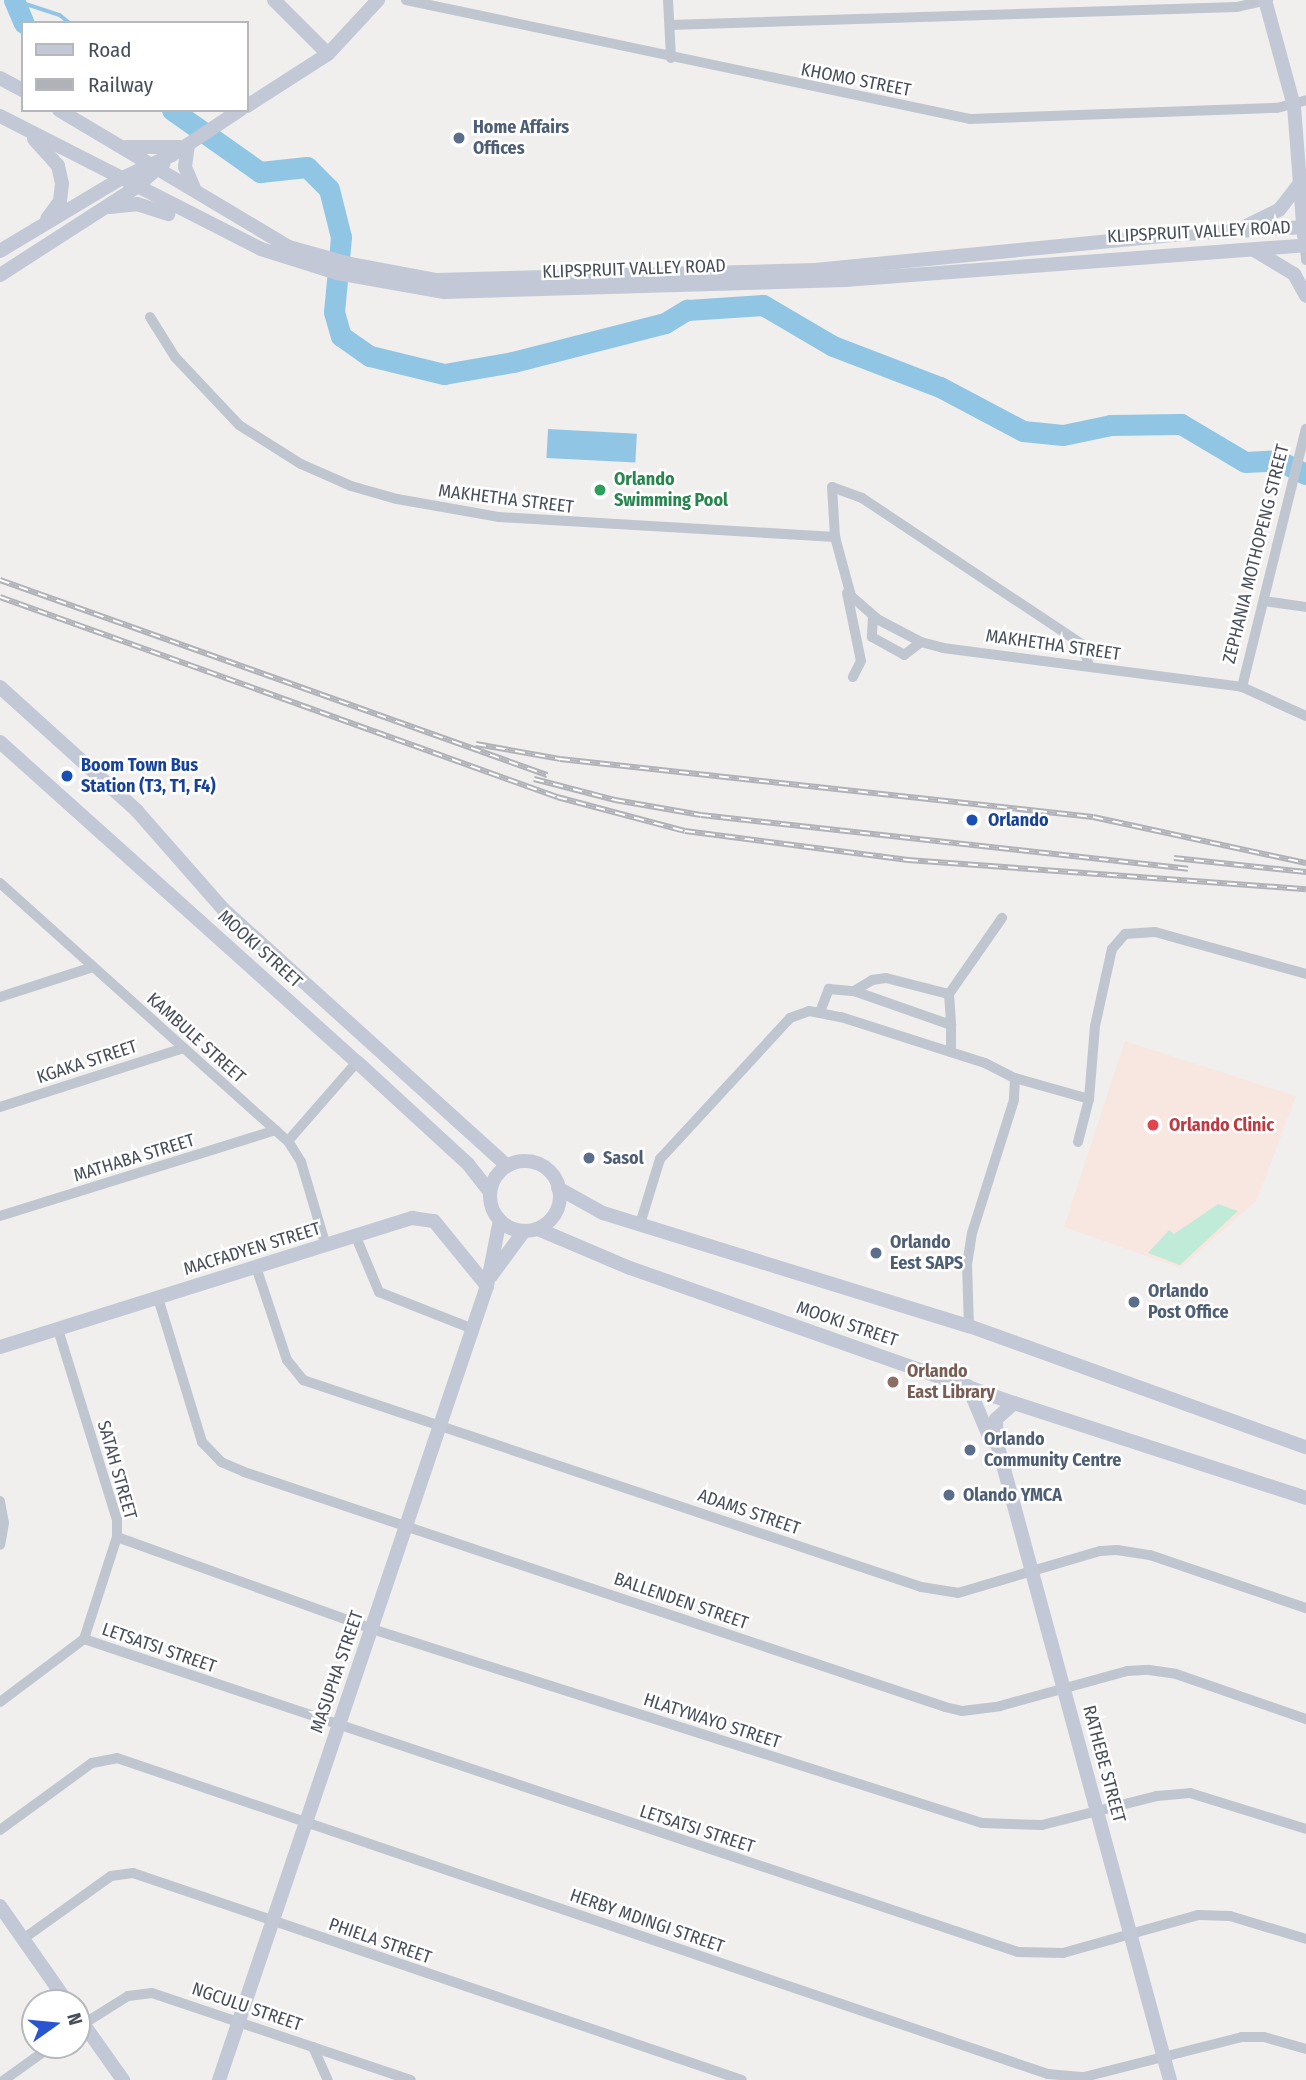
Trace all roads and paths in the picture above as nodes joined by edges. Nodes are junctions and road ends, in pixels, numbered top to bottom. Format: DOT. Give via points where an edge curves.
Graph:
graph roads {
  1 [pos="274,0"];
  2 [pos="378,0"];
  3 [pos="406,0"];
  4 [pos="668,0"];
  5 [pos="1266,0"];
  6 [pos="670,25"];
  7 [pos="328,54"];
  8 [pos="671,58"];
  9 [pos="0,78"];
  10 [pos="21,89"];
  11 [pos="1300,103"];
  12 [pos="248,105"];
  13 [pos="62,112"];
  14 [pos="237,112"];
  15 [pos="1,116"];
  16 [pos="188,145"];
  17 [pos="123,147"];
  18 [pos="153,167"];
  19 [pos="120,179"];
  20 [pos="1303,186"];
  21 [pos="135,188"];
  22 [pos="195,191"];
  23 [pos="104,208"];
  24 [pos="1305,227"];
  25 [pos="1235,230"];
  26 [pos="33,232"];
  27 [pos="261,249"];
  28 [pos="1253,249"];
  29 [pos="1306,250"];
  30 [pos="0,251"];
  31 [pos="312,260"];
  32 [pos="0,275"];
  33 [pos="389,279"];
  34 [pos="1306,296"];
  35 [pos="150,317"];
  36 [pos="1306,429"];
  37 [pos="835,537"];
  38 [pos="844,578"];
  39 [pos="1264,601"];
  40 [pos="1306,607"];
  41 [pos="873,616"];
  42 [pos="921,642"];
  43 [pos="1089,666"];
  44 [pos="853,677"];
  45 [pos="0,687"];
  46 [pos="1242,687"];
  47 [pos="1306,716"];
  48 [pos="0,742"];
  49 [pos="0,884"];
  50 [pos="1002,918"];
  51 [pos="93,967"];
  52 [pos="1306,974"];
  53 [pos="854,992"];
  54 [pos="949,994"];
  55 [pos="0,997"];
  56 [pos="820,1012"];
  57 [pos="951,1025"];
  58 [pos="184,1048"];
  59 [pos="951,1052"];
  60 [pos="357,1062"];
  61 [pos="1016,1078"];
  62 [pos="1090,1099"];
  63 [pos="0,1107"];
  64 [pos="276,1130"];
  65 [pos="288,1141"];
  66 [pos="1078,1142"];
  67 [pos="513,1164"];
  68 [pos="479,1177"];
  69 [pos="558,1188"];
  70 [pos="489,1191"];
  71 [pos="0,1216"];
  72 [pos="500,1220"];
  73 [pos="640,1224"];
  74 [pos="531,1230"];
  75 [pos="356,1237"];
  76 [pos="326,1246"];
  77 [pos="256,1267"];
  78 [pos="489,1275"];
  79 [pos="158,1298"];
  80 [pos="966,1304"];
  81 [pos="950,1320"];
  82 [pos="970,1326"];
  83 [pos="58,1329"];
  84 [pos="473,1329"];
  85 [pos="0,1347"];
  86 [pos="968,1386"];
  87 [pos="1014,1403"];
  88 [pos="440,1425"];
  89 [pos="1306,1447"];
  90 [pos="1001,1457"];
  91 [pos="1306,1498"];
  92 [pos="0,1501"];
  93 [pos="407,1525"];
  94 [pos="117,1537"];
  95 [pos="0,1545"];
  96 [pos="1032,1572"];
  97 [pos="1306,1608"];
  98 [pos="372,1629"];
  99 [pos="84,1639"];
  100 [pos="1064,1691"];
  101 [pos="0,1702"];
  102 [pos="1306,1720"];
  103 [pos="339,1727"];
  104 [pos="1097,1811"];
  105 [pos="307,1821"];
  106 [pos="1306,1829"];
  107 [pos="0,1830"];
  108 [pos="0,1906"];
  109 [pos="273,1922"];
  110 [pos="1130,1934"];
  111 [pos="23,1939"];
  112 [pos="1306,1940"];
  113 [pos="58,1989"];
  114 [pos="91,2016"];
  115 [pos="239,2021"];
  116 [pos="91,2038"];
  117 [pos="313,2047"];
  118 [pos="1306,2049"];
  119 [pos="1163,2056"];
  120 [pos="33,2059"];
  121 [pos="4,2080"];
  122 [pos="123,2080"];
  123 [pos="219,2080"];
  124 [pos="328,2080"];
  125 [pos="411,2080"];
  126 [pos="742,2080"];
  127 [pos="1170,2080"];
  1 -- 7 [label="main road"];
  2 -- 7 [label="main road"];
  3 -- 8 [label="street, KHOMO STREET"];
  4 -- 6 [label="street"];
  5 -- 6 [label="street" via="1237,7"];
  5 -- 11 [label="main road"];
  6 -- 8 [label="street"];
  7 -- 12 [label="main road"];
  8 -- 11 [label="street, KHOMO STREET" via="970,118"];
  9 -- 10 [label="main road"];
  11 -- 20 [label="main road"];
  13 -- 17 [label="main road, KLIPSPRUIT VALLEY ROAD"];
  14 -- 16 [label="main road"];
  15 -- 19 [label="main road, KLIPSPRUIT VALLEY ROAD"];
  15 -- 26 [label="main road" via="37,142 58,166 60,201"];
  16 -- 17 [label="main road"];
  16 -- 18 [label="main road"];
  16 -- 22 [label="main road" via="184,167"];
  17 -- 18 [label="main road, KLIPSPRUIT VALLEY ROAD"];
  18 -- 19 [label="main road"];
  18 -- 21 [label="main road"];
  18 -- 22 [label="main road, KLIPSPRUIT VALLEY ROAD"];
  19 -- 21 [label="main road, KLIPSPRUIT VALLEY ROAD"];
  19 -- 26 [label="main road"];
  20 -- 24 [label="main road"];
  20 -- 25 [label="main road" via="1279,210"];
  21 -- 23 [label="main road"];
  21 -- 27 [label="main road, KLIPSPRUIT VALLEY ROAD"];
  22 -- 31 [label="main road, KLIPSPRUIT VALLEY ROAD"];
  23 -- 27 [label="main road" via="150,207 232,242"];
  23 -- 32 [label="main road"];
  24 -- 25 [label="main road, KLIPSPRUIT VALLEY ROAD"];
  24 -- 29 [label="main road"];
  25 -- 33 [label="main road, KLIPSPRUIT VALLEY ROAD" via="815,270 522,281"];
  26 -- 30 [label="main road"];
  27 -- 31 [label="main road, KLIPSPRUIT VALLEY ROAD"];
  28 -- 29 [label="main road, KLIPSPRUIT VALLEY ROAD"];
  28 -- 33 [label="main road, KLIPSPRUIT VALLEY ROAD" via="730,285 470,293"];
  28 -- 34 [label="main road" via="1294,274"];
  31 -- 33 [label="main road, KLIPSPRUIT VALLEY ROAD"];
  35 -- 37 [label="street, MAKHETHA STREET" via="182,366 239,425 300,464 351,486 499,517"];
  36 -- 39 [label="street, ZEPHANIA MOTHOPENG STREET"];
  37 -- 38 [label="street, MAKHETHA STREET"];
  37 -- 43 [label="street" via="832,487 862,498 1082,644"];
  38 -- 41 [label="street, MAKHETHA STREET" via="852,596"];
  38 -- 44 [label="street" via="861,661"];
  39 -- 40 [label="street"];
  39 -- 46 [label="street, ZEPHANIA MOTHOPENG STREET"];
  41 -- 42 [label="street, MAKHETHA STREET"];
  41 -- 42 [label="street" via="872,637 904,655"];
  42 -- 43 [label="street, MAKHETHA STREET"];
  43 -- 46 [label="street, MAKHETHA STREET"];
  45 -- 67 [label="main road, MOOKI STREET" via="137,811 223,909"];
  46 -- 47 [label="street, MAKHETHA STREET"];
  48 -- 60 [label="main road, MOOKI STREET"];
  49 -- 51 [label="street, KAMBULE STREET"];
  50 -- 54 [label="street"];
  51 -- 55 [label="street"];
  51 -- 58 [label="street, KAMBULE STREET"];
  52 -- 62 [label="street" via="1155,932 1125,934 1112,949 1095,1026"];
  53 -- 54 [label="street" via="872,979 886,978"];
  53 -- 56 [label="street" via="829,989"];
  53 -- 57 [label="street"];
  54 -- 57 [label="street"];
  56 -- 59 [label="street"];
  56 -- 73 [label="street" via="801,1012 790,1018 671,1144 652,1174"];
  57 -- 59 [label="street"];
  58 -- 63 [label="street, KGAKA STREET"];
  58 -- 64 [label="street, KAMBULE STREET"];
  59 -- 61 [label="street"];
  60 -- 65 [label="street"];
  60 -- 68 [label="main road, MOOKI STREET"];
  61 -- 62 [label="street"];
  61 -- 80 [label="street" via="1014,1100 972,1233"];
  62 -- 66 [label="street"];
  64 -- 65 [label="street, KAMBULE STREET"];
  64 -- 71 [label="street, MATHABA STREET"];
  65 -- 76 [label="street, KAMBULE STREET" via="301,1162"];
  67 -- 69 [label="main road" via="540,1164"];
  67 -- 70 [label="main road"];
  68 -- 70 [label="main road, MOOKI STREET"];
  68 -- 78 [label="main road" via="491,1222"];
  69 -- 73 [label="main road, MOOKI STREET" via="603,1213"];
  69 -- 74 [label="main road" via="557,1209"];
  70 -- 72 [label="main road"];
  72 -- 74 [label="main road"];
  72 -- 78 [label="main road, MASUPHA STREET"];
  73 -- 81 [label="main road, MOOKI STREET"];
  74 -- 78 [label="main road, MASUPHA STREET"];
  74 -- 86 [label="main road, MOOKI STREET"];
  75 -- 76 [label="main road, MACFADYEN STREET"];
  75 -- 78 [label="main road, MACFADYEN STREET" via="412,1218 434,1221"];
  75 -- 84 [label="street" via="379,1292"];
  76 -- 77 [label="main road, MACFADYEN STREET"];
  77 -- 79 [label="main road, MACFADYEN STREET"];
  77 -- 88 [label="street, ADAMS STREET" via="293,1371 316,1385"];
  78 -- 84 [label="main road, MASUPHA STREET"];
  79 -- 83 [label="main road, MACFADYEN STREET"];
  79 -- 93 [label="street, BALLENDEN STREET" via="206,1450 244,1472"];
  80 -- 81 [label="street"];
  80 -- 82 [label="street"];
  81 -- 82 [label="main road, MOOKI STREET"];
  82 -- 89 [label="main road, MOOKI STREET"];
  83 -- 85 [label="main road, MACFADYEN STREET"];
  83 -- 94 [label="street, SATAH STREET" via="117,1520"];
  84 -- 88 [label="main road, MASUPHA STREET"];
  86 -- 87 [label="main road, MOOKI STREET"];
  86 -- 90 [label="main road, RATHEBE STREET"];
  87 -- 90 [label="main road, RATHEBE STREET" via="996,1419"];
  87 -- 91 [label="main road, MOOKI STREET"];
  88 -- 93 [label="main road, MASUPHA STREET"];
  88 -- 96 [label="street, ADAMS STREET" via="941,1592 976,1590"];
  90 -- 96 [label="main road, RATHEBE STREET"];
  92 -- 95 [label="street" via="4,1523"];
  93 -- 98 [label="main road, MASUPHA STREET"];
  93 -- 100 [label="street, BALLENDEN STREET" via="945,1707 978,1710"];
  94 -- 98 [label="street, HLATYWAYO STREET"];
  94 -- 99 [label="street, SATAH STREET"];
  96 -- 97 [label="street, ADAMS STREET" via="1100,1551 1134,1552"];
  96 -- 100 [label="main road, RATHEBE STREET"];
  98 -- 103 [label="main road, MASUPHA STREET"];
  98 -- 104 [label="street, HLATYWAYO STREET" via="982,1824 1020,1828"];
  99 -- 101 [label="street"];
  99 -- 103 [label="street, LETSATSI STREET"];
  100 -- 102 [label="street, BALLENDEN STREET" via="1127,1671 1161,1671"];
  100 -- 104 [label="main road, RATHEBE STREET"];
  103 -- 105 [label="main road, MASUPHA STREET"];
  103 -- 110 [label="street, LETSATSI STREET" via="1018,1952 1063,1953"];
  104 -- 106 [label="street, HLATYWAYO STREET" via="1190,1793"];
  104 -- 110 [label="main road, RATHEBE STREET"];
  105 -- 107 [label="street, HERBY MDINGI STREET" via="111,1758 92,1763"];
  105 -- 109 [label="main road, MASUPHA STREET"];
  105 -- 119 [label="street, HERBY MDINGI STREET" via="1048,2074 1084,2077"];
  108 -- 111 [label="main road"];
  109 -- 111 [label="street, PHIELA STREET" via="125,1872 111,1876"];
  109 -- 115 [label="main road, MASUPHA STREET"];
  109 -- 126 [label="street, PHIELA STREET"];
  110 -- 112 [label="street, LETSATSI STREET" via="1212,1914 1249,1920"];
  110 -- 119 [label="main road, RATHEBE STREET"];
  111 -- 113 [label="main road"];
  114 -- 115 [label="street, NGCULU STREET" via="142,1992"];
  115 -- 117 [label="street, NGCULU STREET"];
  115 -- 123 [label="main road, MASUPHA STREET"];
  116 -- 122 [label="main road"];
  117 -- 124 [label="street"];
  117 -- 125 [label="street, NGCULU STREET"];
  118 -- 119 [label="street, HERBY MDINGI STREET" via="1269,2038 1242,2037"];
  119 -- 127 [label="main road, RATHEBE STREET"];
  120 -- 121 [label="street"];
}
